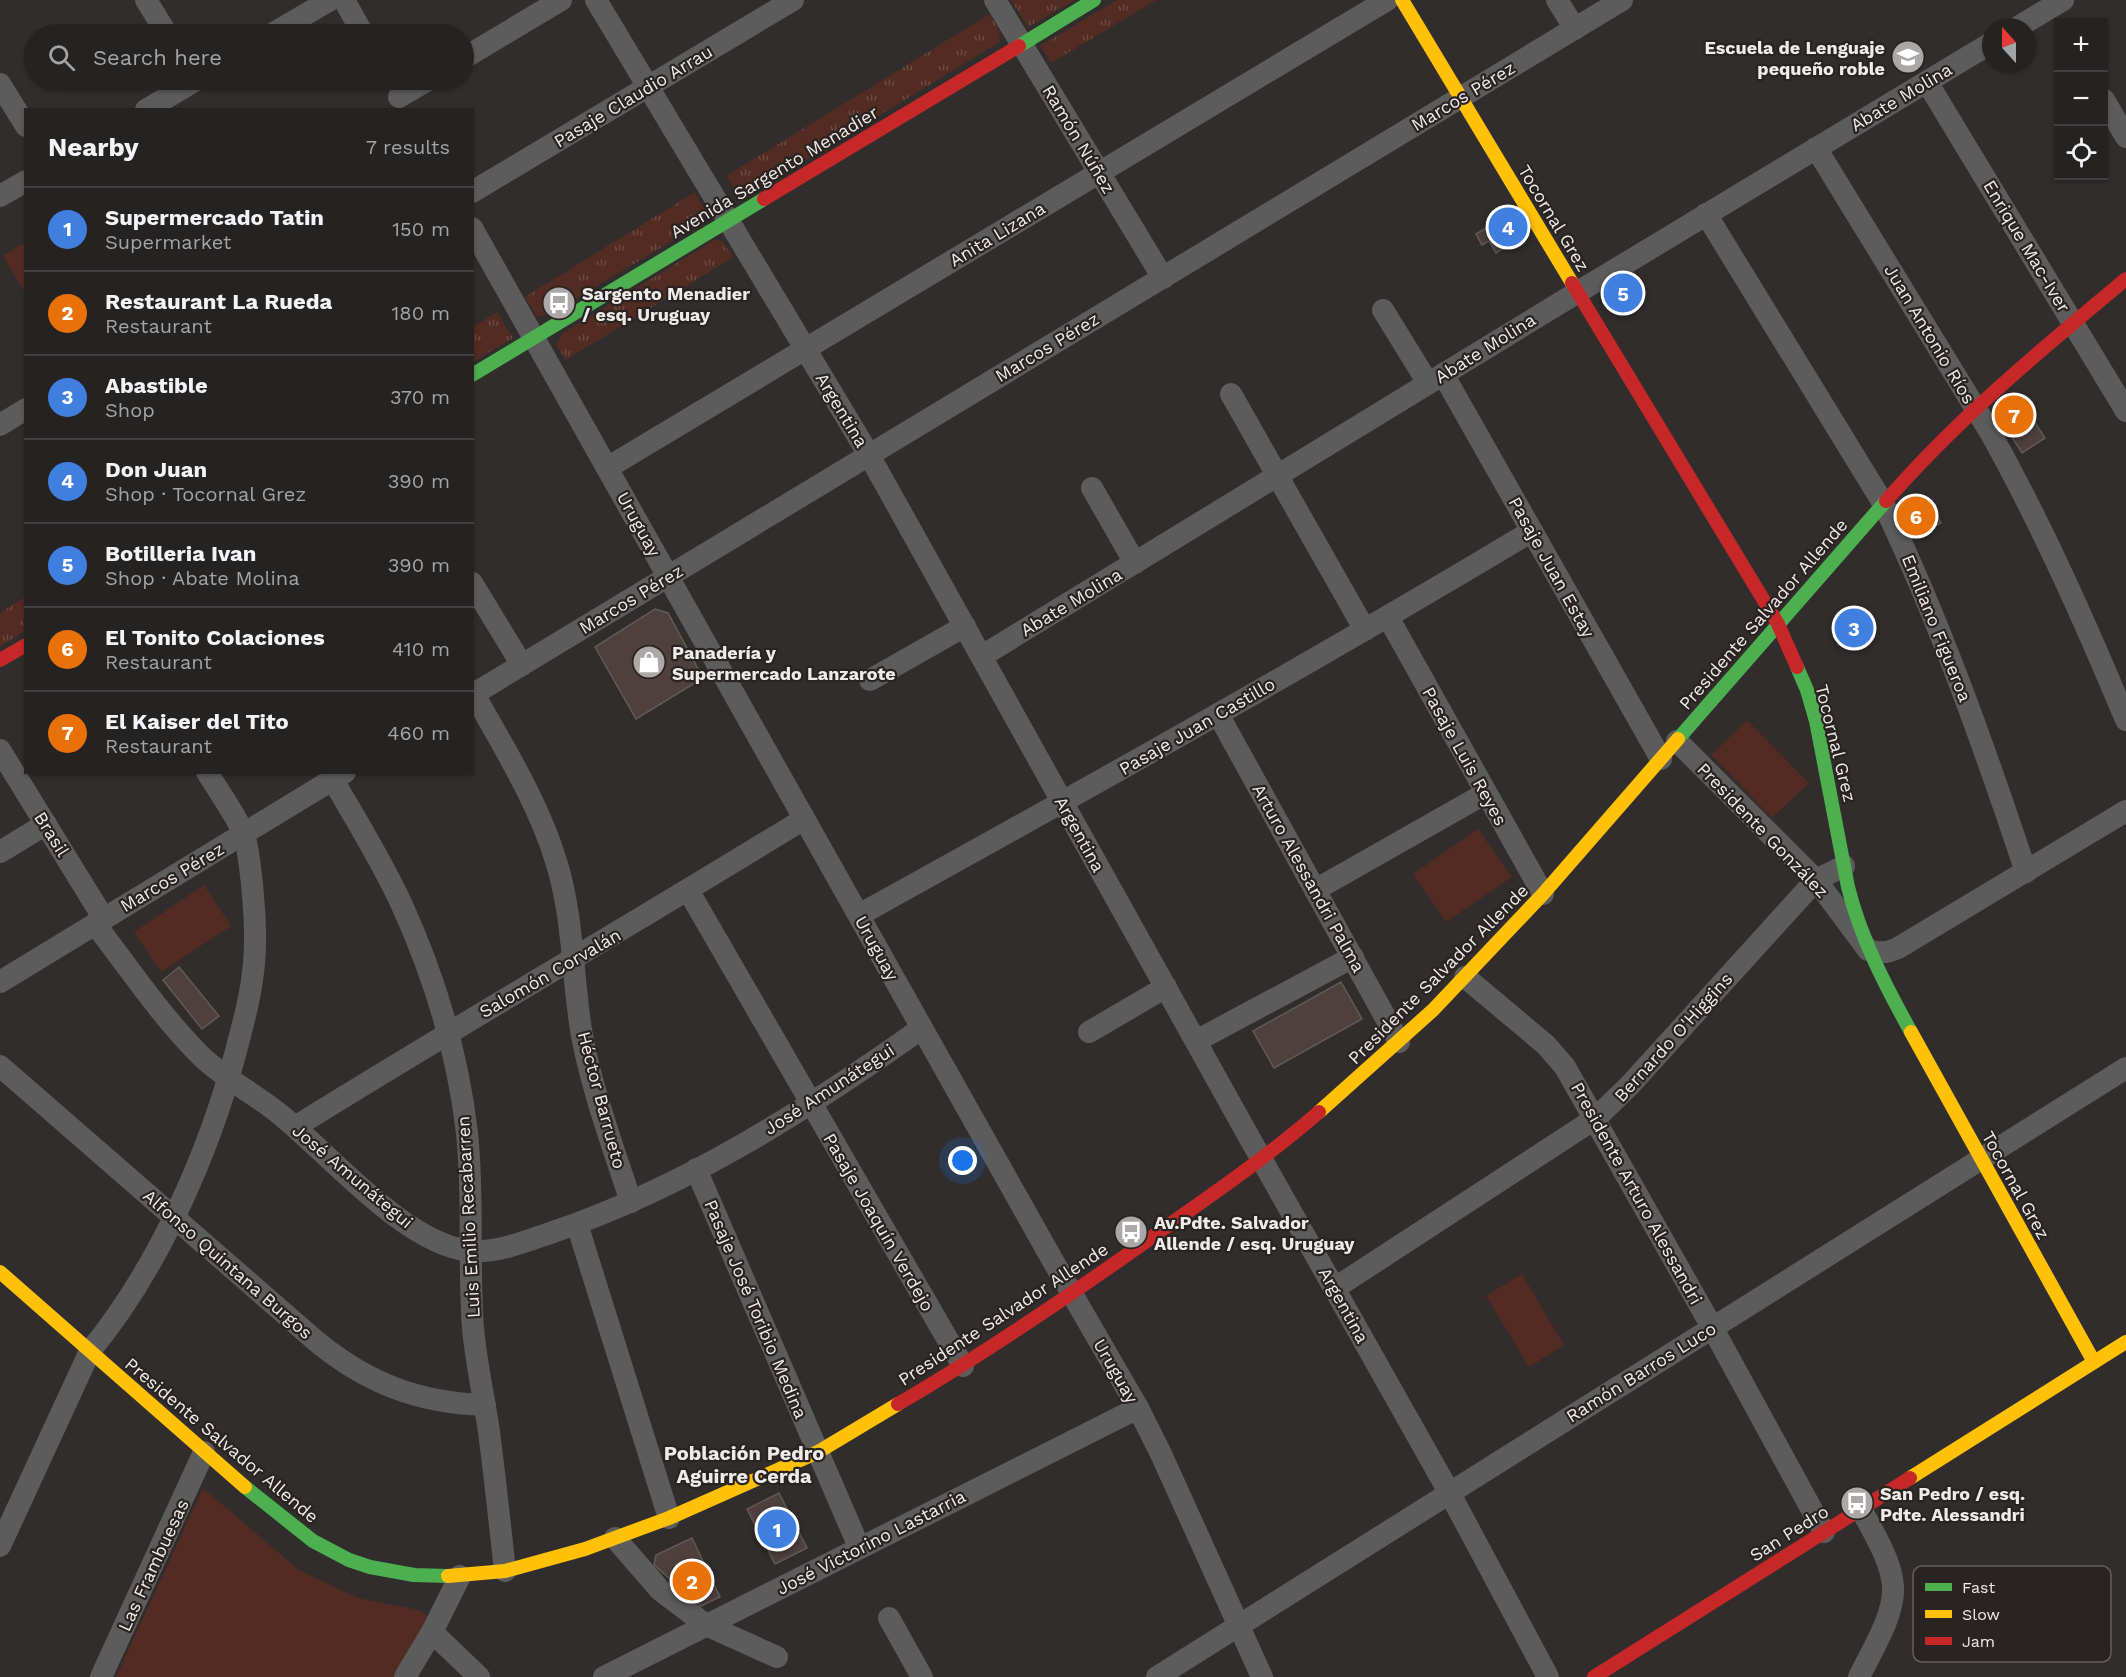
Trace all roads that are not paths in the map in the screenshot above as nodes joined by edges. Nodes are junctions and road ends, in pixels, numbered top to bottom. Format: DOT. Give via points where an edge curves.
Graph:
graph roads {
  1 [pos="146,0"];
  2 [pos="330,0"];
  3 [pos="344,0"];
  4 [pos="561,0"];
  5 [pos="596,0"];
  6 [pos="793,0"];
  7 [pos="995,0"];
  8 [pos="1094,0"];
  9 [pos="1387,0"];
  10 [pos="1402,0"];
  11 [pos="1557,0"];
  12 [pos="1622,0"];
  13 [pos="2057,11"];
  14 [pos="2036,20"];
  15 [pos="161,24"];
  16 [pos="289,24"];
  17 [pos="357,24"];
  18 [pos="1575,29"];
  19 [pos="1022,44"];
  20 [pos="1982,48"];
  21 [pos="474,52"];
  22 [pos="1927,82"];
  23 [pos="0,84"];
  24 [pos="648,87"];
  25 [pos="179,90"];
  26 [pos="1461,98"];
  27 [pos="149,108"];
  28 [pos="2108,108"];
  29 [pos="24,123"];
  30 [pos="2126,137"];
  31 [pos="1816,148"];
  32 [pos="1099,172"];
  33 [pos="24,182"];
  34 [pos="474,191"];
  35 [pos="0,196"];
  36 [pos="1706,214"];
  37 [pos="728,220"];
  38 [pos="474,232"];
  39 [pos="1163,278"];
  40 [pos="2126,279"];
  41 [pos="1578,292"];
  42 [pos="1383,310"];
  43 [pos="2072,321"];
  44 [pos="534,338"];
  45 [pos="806,349"];
  46 [pos="474,374"];
  47 [pos="1436,379"];
  48 [pos="1231,394"];
  49 [pos="1975,407"];
  50 [pos="24,410"];
  51 [pos="2126,411"];
  52 [pos="0,425"];
  53 [pos="869,455"];
  54 [pos="607,468"];
  55 [pos="1278,475"];
  56 [pos="1092,488"];
  57 [pos="1883,503"];
  58 [pos="1532,531"];
  59 [pos="1135,562"];
  60 [pos="668,577"];
  61 [pos="474,586"];
  62 [pos="1388,617"];
  63 [pos="1778,624"];
  64 [pos="965,626"];
  65 [pos="1365,630"];
  66 [pos="24,646"];
  67 [pos="982,656"];
  68 [pos="0,660"];
  69 [pos="522,665"];
  70 [pos="870,680"];
  71 [pos="474,694"];
  72 [pos="474,697"];
  73 [pos="1218,714"];
  74 [pos="2126,720"];
  75 [pos="1677,741"];
  76 [pos="0,750"];
  77 [pos="1661,759"];
  78 [pos="208,774"];
  79 [pos="339,776"];
  80 [pos="1486,793"];
  81 [pos="1063,803"];
  82 [pos="2126,811"];
  83 [pos="804,819"];
  84 [pos="46,824"];
  85 [pos="243,834"];
  86 [pos="0,852"];
  87 [pos="1844,866"];
  88 [pos="2026,872"];
  89 [pos="1816,880"];
  90 [pos="688,890"];
  91 [pos="1315,890"];
  92 [pos="1543,894"];
  93 [pos="859,915"];
  94 [pos="100,921"];
  95 [pos="1868,950"];
  96 [pos="1353,957"];
  97 [pos="574,959"];
  98 [pos="1465,977"];
  99 [pos="0,982"];
  100 [pos="1166,987"];
  101 [pos="922,1028"];
  102 [pos="1089,1032"];
  103 [pos="446,1033"];
  104 [pos="1196,1041"];
  105 [pos="1399,1042"];
  106 [pos="0,1066"];
  107 [pos="2126,1068"];
  108 [pos="228,1079"];
  109 [pos="811,1103"];
  110 [pos="1596,1118"];
  111 [pos="295,1127"];
  112 [pos="1981,1158"];
  113 [pos="1262,1159"];
  114 [pos="696,1169"];
  115 [pos="631,1202"];
  116 [pos="173,1217"];
  117 [pos="577,1224"];
  118 [pos="470,1251"];
  119 [pos="2,1279"];
  120 [pos="1335,1288"];
  121 [pos="1072,1294"];
  122 [pos="1712,1327"];
  123 [pos="2126,1342"];
  124 [pos="90,1351"];
  125 [pos="2094,1362"];
  126 [pos="963,1366"];
  127 [pos="485,1406"];
  128 [pos="1138,1408"];
  129 [pos="204,1452"];
  130 [pos="818,1452"];
  131 [pos="1449,1492"];
  132 [pos="1861,1509"];
  133 [pos="669,1518"];
  134 [pos="1824,1532"];
  135 [pos="615,1538"];
  136 [pos="0,1546"];
  137 [pos="859,1547"];
  138 [pos="505,1571"];
  139 [pos="460,1576"];
  140 [pos="889,1618"];
  141 [pos="706,1625"];
  142 [pos="1239,1625"];
  143 [pos="432,1632"];
  144 [pos="777,1657"];
  145 [pos="101,1677"];
  146 [pos="405,1677"];
  147 [pos="479,1677"];
  148 [pos="604,1677"];
  149 [pos="922,1677"];
  150 [pos="1157,1677"];
  151 [pos="1262,1677"];
  152 [pos="1548,1677"];
  153 [pos="1594,1677"];
  154 [pos="1859,1677"];
  1 -- 15 [label="street"];
  2 -- 16 [label="street"];
  3 -- 17 [label="street"];
  4 -- 21 [label="street"];
  5 -- 24 [label="street, Argentina"];
  6 -- 24 [label="street, Pasaje Claudio Arrau"];
  7 -- 19 [label="street, Ramón Núñez"];
  8 -- 19 [label="main road, Avenida Sargento Menadier"];
  9 -- 32 [label="street, Anita Lizana"];
  10 -- 26 [label="main road, Tocornal Grez"];
  11 -- 18 [label="street"];
  12 -- 18 [label="street, Marcos Pérez"];
  13 -- 14 [label="street"];
  18 -- 26 [label="street, Marcos Pérez"];
  19 -- 32 [label="street, Ramón Núñez"];
  19 -- 37 [label="main road, Avenida Sargento Menadier"];
  20 -- 22 [label="street, Abate Molina"];
  22 -- 31 [label="street, Abate Molina"];
  22 -- 43 [label="street, Enrique Mac-Iver"];
  23 -- 29 [label="street"];
  24 -- 34 [label="street, Pasaje Claudio Arrau"];
  24 -- 37 [label="street, Argentina"];
  25 -- 27 [label="street"];
  26 -- 39 [label="street, Marcos Pérez"];
  26 -- 41 [label="main road, Tocornal Grez"];
  28 -- 30 [label="street"];
  31 -- 36 [label="street, Abate Molina"];
  31 -- 49 [label="street, Juan Antonio Ríos"];
  32 -- 39 [label="street, Ramón Núñez"];
  32 -- 45 [label="street, Anita Lizana"];
  33 -- 35 [label="street"];
  36 -- 41 [label="street, Abate Molina"];
  36 -- 57 [label="street, Emiliano Figueroa"];
  37 -- 44 [label="main road, Avenida Sargento Menadier"];
  37 -- 45 [label="street, Argentina"];
  38 -- 44 [label="street, Uruguay"];
  39 -- 53 [label="street, Marcos Pérez"];
  40 -- 43 [label="main road, Presidente Salvador Allende"];
  41 -- 47 [label="street, Abate Molina"];
  41 -- 63 [label="main road, Tocornal Grez"];
  42 -- 47 [label="street, Pasaje Juan Estay"];
  43 -- 49 [label="main road, Presidente Salvador Allende"];
  43 -- 51 [label="street, Enrique Mac-Iver"];
  44 -- 46 [label="main road, Avenida Sargento Menadier"];
  44 -- 54 [label="street, Uruguay"];
  45 -- 53 [label="street, Argentina"];
  45 -- 54 [label="street, Anita Lizana"];
  47 -- 55 [label="street, Abate Molina"];
  47 -- 58 [label="street, Pasaje Juan Estay"];
  48 -- 55 [label="street"];
  49 -- 57 [label="main road, Presidente Salvador Allende"];
  49 -- 74 [label="street, Juan Antonio Ríos" via="2055,556"];
  50 -- 52 [label="street"];
  53 -- 60 [label="street, Marcos Pérez"];
  53 -- 64 [label="street, Argentina"];
  54 -- 60 [label="street, Uruguay"];
  55 -- 59 [label="street, Abate Molina"];
  55 -- 65 [label="street"];
  56 -- 59 [label="street"];
  57 -- 63 [label="main road, Presidente Salvador Allende"];
  57 -- 88 [label="street, Emiliano Figueroa" via="1943,638"];
  58 -- 62 [label="street, Pasaje Juan Castillo"];
  58 -- 77 [label="street, Pasaje Juan Estay"];
  59 -- 67 [label="street, Abate Molina"];
  60 -- 69 [label="street, Marcos Pérez"];
  60 -- 83 [label="street, Uruguay"];
  61 -- 69 [label="street"];
  62 -- 65 [label="street, Pasaje Juan Castillo"];
  62 -- 80 [label="street, Pasaje Luis Reyes"];
  63 -- 75 [label="main road, Presidente Salvador Allende"];
  63 -- 87 [label="main road, Tocornal Grez" via="1816,721"];
  64 -- 67 [label="street, Argentina"];
  64 -- 70 [label="street"];
  65 -- 73 [label="street, Pasaje Juan Castillo"];
  66 -- 68 [label="main road"];
  67 -- 81 [label="street, Argentina"];
  69 -- 71 [label="street, Marcos Pérez"];
  72 -- 97 [label="street, Héctor Barrueto" via="548,838 568,910"];
  73 -- 81 [label="street, Pasaje Juan Castillo"];
  73 -- 91 [label="street, Arturo Alessandri Palma"];
  75 -- 77 [label="main road, Presidente Salvador Allende"];
  75 -- 89 [label="street, Presidente González"];
  76 -- 84 [label="street, Brasil"];
  77 -- 92 [label="main road, Presidente Salvador Allende"];
  78 -- 85 [label="street"];
  79 -- 85 [label="street, Marcos Pérez"];
  79 -- 103 [label="street, Luis Emilio Recabarren" via="400,900 429,972"];
  80 -- 91 [label="street"];
  80 -- 92 [label="street, Pasaje Luis Reyes"];
  81 -- 93 [label="street, Pasaje Juan Castillo"];
  81 -- 100 [label="street, Argentina"];
  82 -- 88 [label="street"];
  83 -- 90 [label="street, Salomón Corvalán"];
  83 -- 93 [label="street, Uruguay"];
  84 -- 86 [label="street"];
  84 -- 94 [label="street, Brasil"];
  85 -- 94 [label="street, Marcos Pérez"];
  85 -- 108 [label="street" via="254,903 255,953 248,1006"];
  87 -- 89 [label="street, Bernardo O'Higgins"];
  87 -- 95 [label="main road, Tocornal Grez" via="1853,909"];
  88 -- 95 [label="street" via="1891,952"];
  89 -- 95 [label="street, Presidente González"];
  89 -- 110 [label="street, Bernardo O'Higgins"];
  90 -- 97 [label="street, Salomón Corvalán"];
  90 -- 109 [label="street, Pasaje Joaquín Verdejo"];
  91 -- 96 [label="street, Arturo Alessandri Palma"];
  92 -- 98 [label="main road, Presidente Salvador Allende"];
  93 -- 101 [label="street, Uruguay"];
  94 -- 99 [label="street, Marcos Pérez"];
  94 -- 108 [label="street, José Amunátegui" via="176,1029"];
  95 -- 112 [label="main road, Tocornal Grez"];
  96 -- 104 [label="street"];
  96 -- 105 [label="street, Arturo Alessandri Palma"];
  97 -- 103 [label="street, Salomón Corvalán"];
  97 -- 115 [label="street, Héctor Barrueto" via="589,1068"];
  98 -- 105 [label="main road, Presidente Salvador Allende"];
  98 -- 110 [label="street, Presidente Arturo Alessandri" via="1554,1052"];
  100 -- 102 [label="street"];
  100 -- 104 [label="street, Argentina"];
  101 -- 109 [label="street, José Amunátegui"];
  101 -- 121 [label="street, Uruguay"];
  103 -- 111 [label="street, Salomón Corvalán"];
  103 -- 118 [label="street, Luis Emilio Recabarren" via="467,1132"];
  104 -- 113 [label="street, Argentina"];
  105 -- 113 [label="main road, Presidente Salvador Allende"];
  106 -- 116 [label="street, Alfonso Quintana Burgos"];
  107 -- 112 [label="street, Ramón Barros Luco"];
  108 -- 111 [label="street, José Amunátegui"];
  108 -- 116 [label="street" via="195,1171"];
  109 -- 114 [label="street, José Amunátegui"];
  109 -- 126 [label="street, Pasaje Joaquín Verdejo"];
  110 -- 120 [label="street, Bernardo O'Higgins"];
  110 -- 122 [label="street, Presidente Arturo Alessandri"];
  111 -- 118 [label="street, José Amunátegui" via="411,1227 443,1244"];
  112 -- 122 [label="street, Ramón Barros Luco"];
  112 -- 125 [label="main road, Tocornal Grez"];
  113 -- 120 [label="street, Argentina"];
  113 -- 121 [label="main road, Presidente Salvador Allende"];
  114 -- 115 [label="street, José Amunátegui"];
  114 -- 130 [label="street, Pasaje José Toribio Medina"];
  115 -- 117 [label="street, José Amunátegui"];
  116 -- 124 [label="street" via="128,1298"];
  116 -- 127 [label="street, Alfonso Quintana Burgos" via="348,1366 390,1388 416,1396"];
  117 -- 118 [label="street, José Amunátegui" via="505,1247"];
  117 -- 133 [label="street"];
  118 -- 127 [label="street, Luis Emilio Recabarren" via="474,1332"];
  119 -- 124 [label="main road, Presidente Salvador Allende"];
  120 -- 131 [label="street, Argentina"];
  121 -- 126 [label="main road, Presidente Salvador Allende"];
  121 -- 128 [label="street, Uruguay"];
  122 -- 131 [label="street, Ramón Barros Luco"];
  122 -- 134 [label="street, Presidente Arturo Alessandri"];
  123 -- 125 [label="main road, San Pedro"];
  124 -- 129 [label="main road, Presidente Salvador Allende"];
  124 -- 136 [label="street"];
  125 -- 132 [label="main road, San Pedro"];
  126 -- 130 [label="main road, Presidente Salvador Allende"];
  127 -- 138 [label="street, Luis Emilio Recabarren"];
  128 -- 137 [label="street, José Victorino Lastarria"];
  128 -- 142 [label="street, Uruguay"];
  129 -- 139 [label="main road, Presidente Salvador Allende" via="277,1515 331,1551 392,1572"];
  129 -- 145 [label="street, Las Frambuesas"];
  130 -- 133 [label="main road, Presidente Salvador Allende"];
  130 -- 137 [label="street, Pasaje José Toribio Medina"];
  131 -- 142 [label="street, Ramón Barros Luco"];
  131 -- 152 [label="street, Argentina"];
  132 -- 134 [label="main road, San Pedro"];
  132 -- 154 [label="street" via="1890,1570 1894,1588 1891,1607"];
  133 -- 135 [label="main road, Presidente Salvador Allende"];
  134 -- 153 [label="main road, San Pedro"];
  135 -- 138 [label="main road, Presidente Salvador Allende"];
  135 -- 141 [label="street" via="660,1590"];
  137 -- 141 [label="street, José Victorino Lastarria"];
  138 -- 139 [label="main road, Presidente Salvador Allende"];
  139 -- 143 [label="street"];
  140 -- 149 [label="street"];
  141 -- 144 [label="street"];
  141 -- 148 [label="street, José Victorino Lastarria"];
  142 -- 150 [label="street, Ramón Barros Luco"];
  142 -- 151 [label="street, Uruguay"];
  143 -- 146 [label="street"];
  143 -- 147 [label="street"];
}
